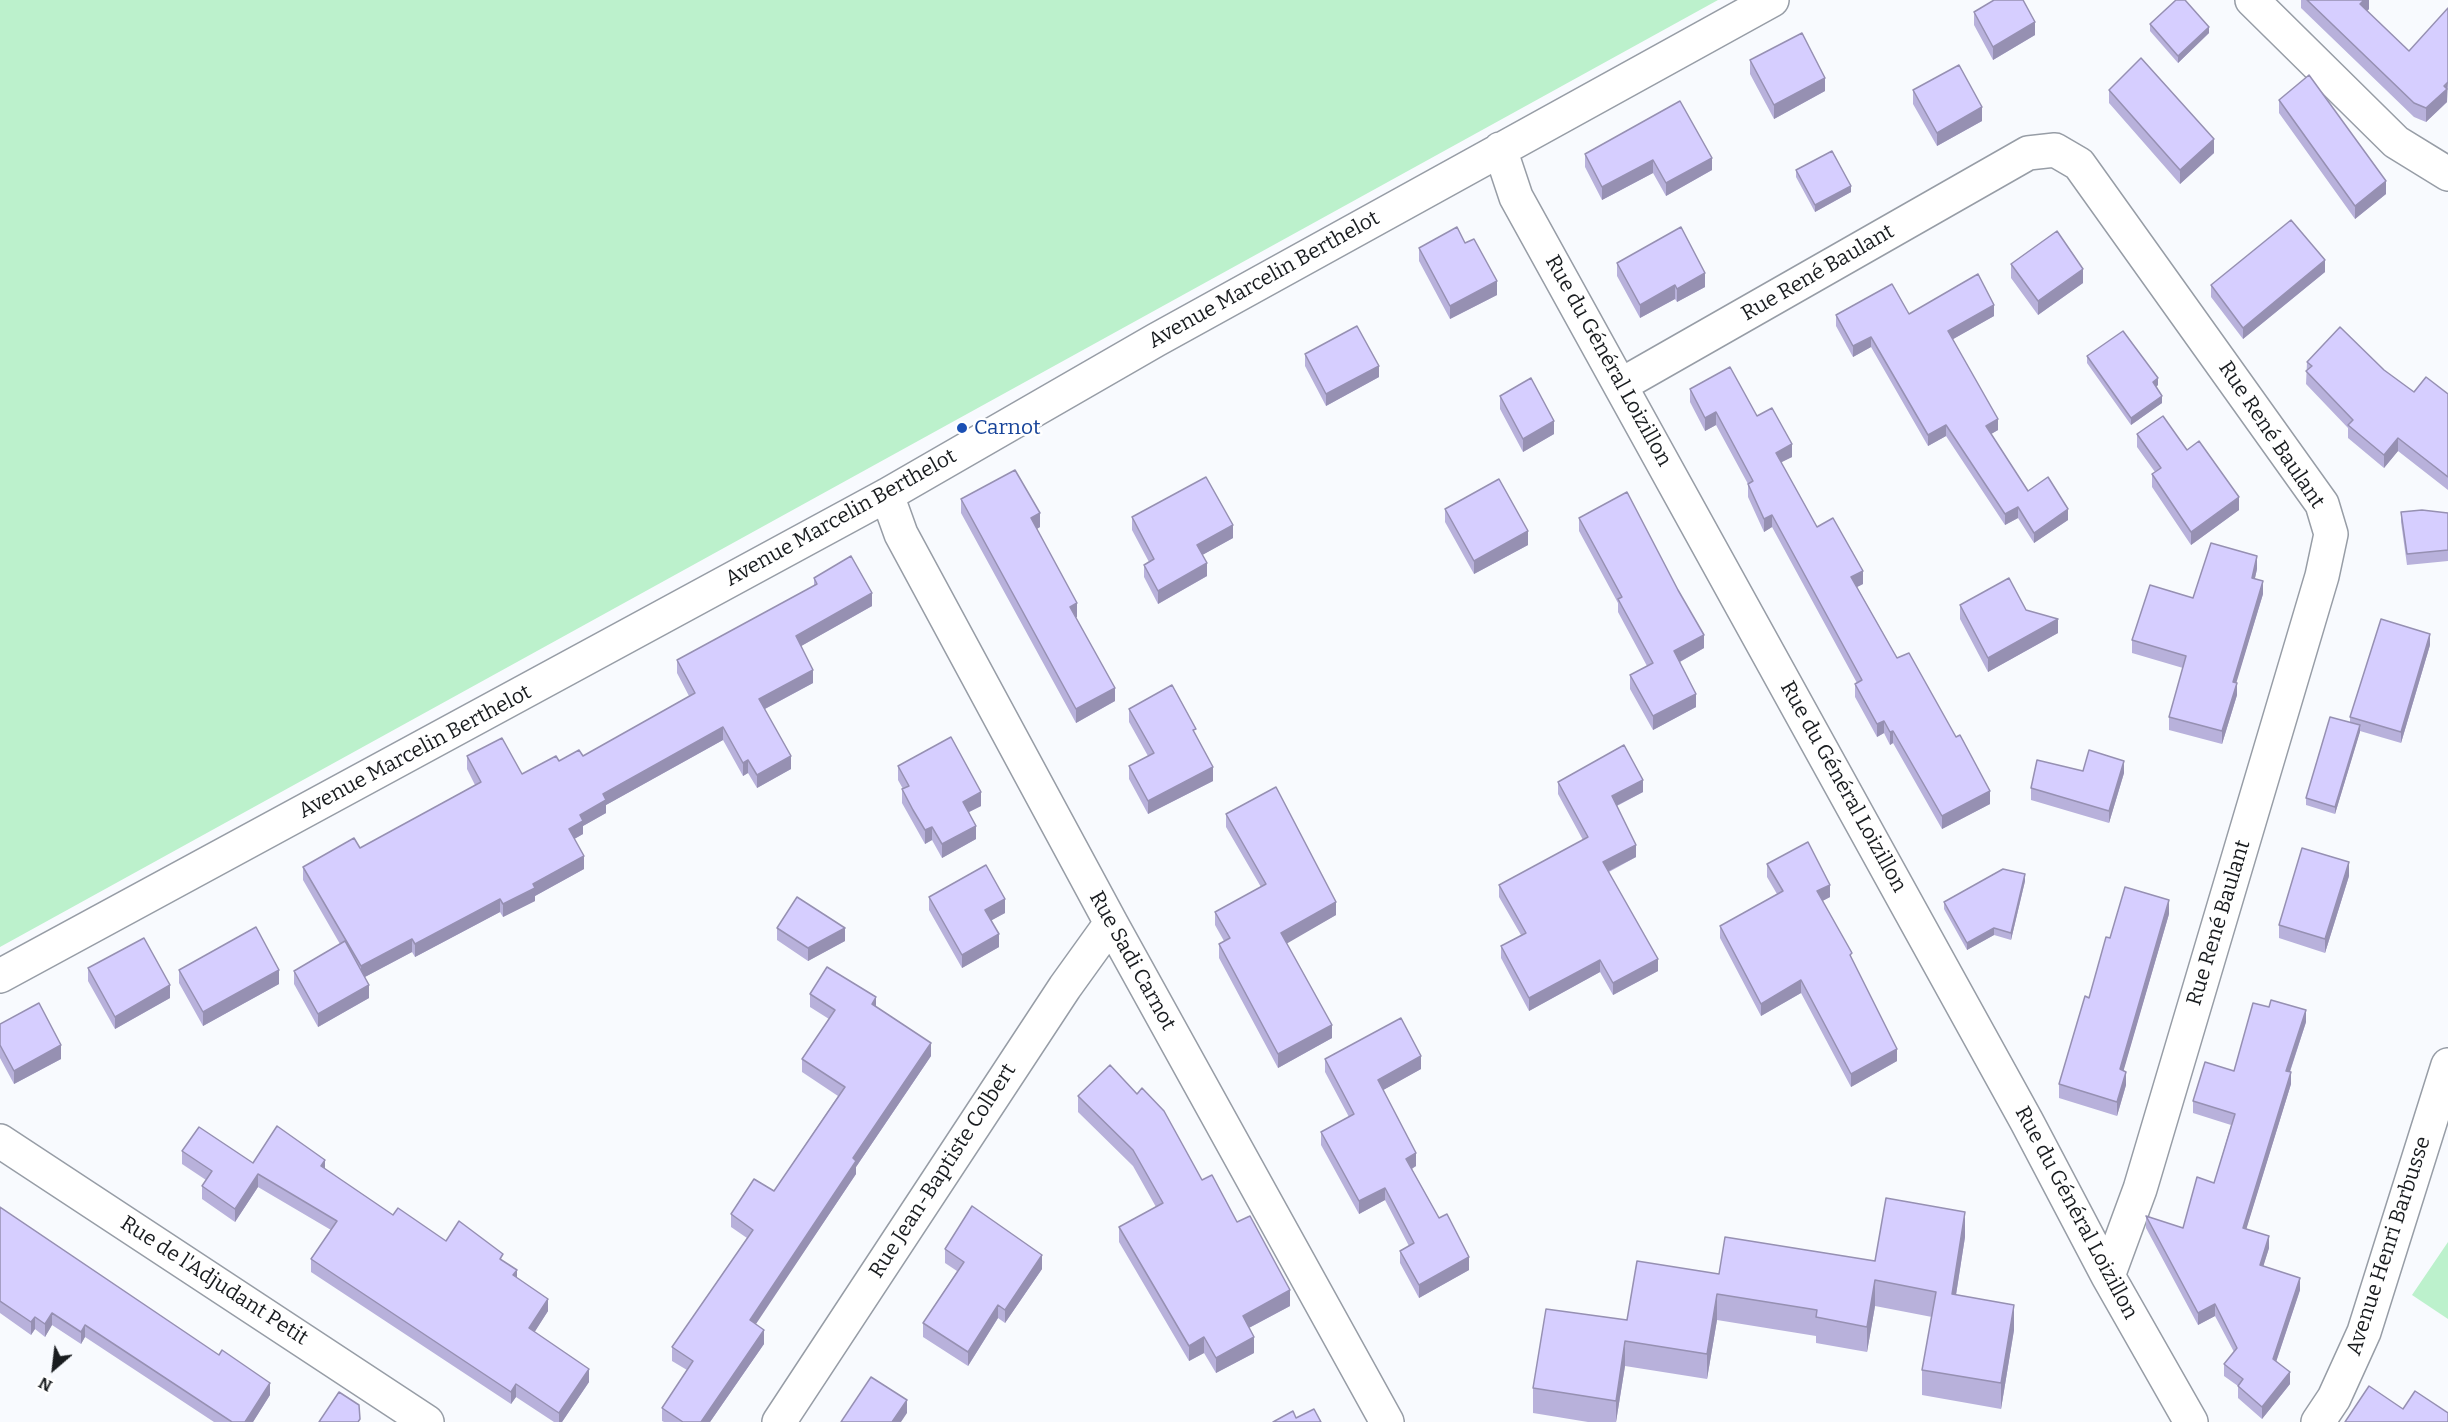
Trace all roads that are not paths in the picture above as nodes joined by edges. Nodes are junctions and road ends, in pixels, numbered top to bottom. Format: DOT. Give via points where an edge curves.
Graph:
graph roads {
  1 [pos="1772,0"];
  2 [pos="2252,0"];
  3 [pos="1500,149"];
  4 [pos="2448,174"];
  5 [pos="1621,385"];
  6 [pos="887,495"];
  7 [pos="1111,923"];
  8 [pos="0,976"];
  9 [pos="2448,1065"];
  10 [pos="0,1141"];
  11 [pos="2108,1276"];
  12 [pos="427,1422"];
  13 [pos="778,1422"];
  14 [pos="1386,1422"];
  15 [pos="2191,1422"];
  16 [pos="2318,1422"];
  1 -- 3 [label="street, Avenue Marcelin Berthelot"];
  2 -- 4 [label="street" via="2396,141"];
  3 -- 5 [label="street, Rue du Général Loizillon" via="1516,197"];
  3 -- 6 [label="street, Avenue Marcelin Berthelot"];
  5 -- 11 [label="street, Rue du Général Loizillon"];
  5 -- 11 [label="street, Rue René Baulant" via="2028,153 2055,150 2079,164 2322,504 2331,534 2322,576 2140,1190"];
  6 -- 7 [label="street, Rue Sadi Carnot" via="901,534"];
  6 -- 8 [label="street, Avenue Marcelin Berthelot"];
  7 -- 13 [label="street, Rue Jean-Baptiste Colbert" via="1058,996"];
  7 -- 14 [label="street, Rue Sadi Carnot"];
  9 -- 16 [label="street, Avenue Henri Barbusse" via="2364,1332 2334,1398"];
  10 -- 12 [label="street, Rue de l'Adjudant Petit"];
  11 -- 15 [label="street, Rue du Général Loizillon"];
}
